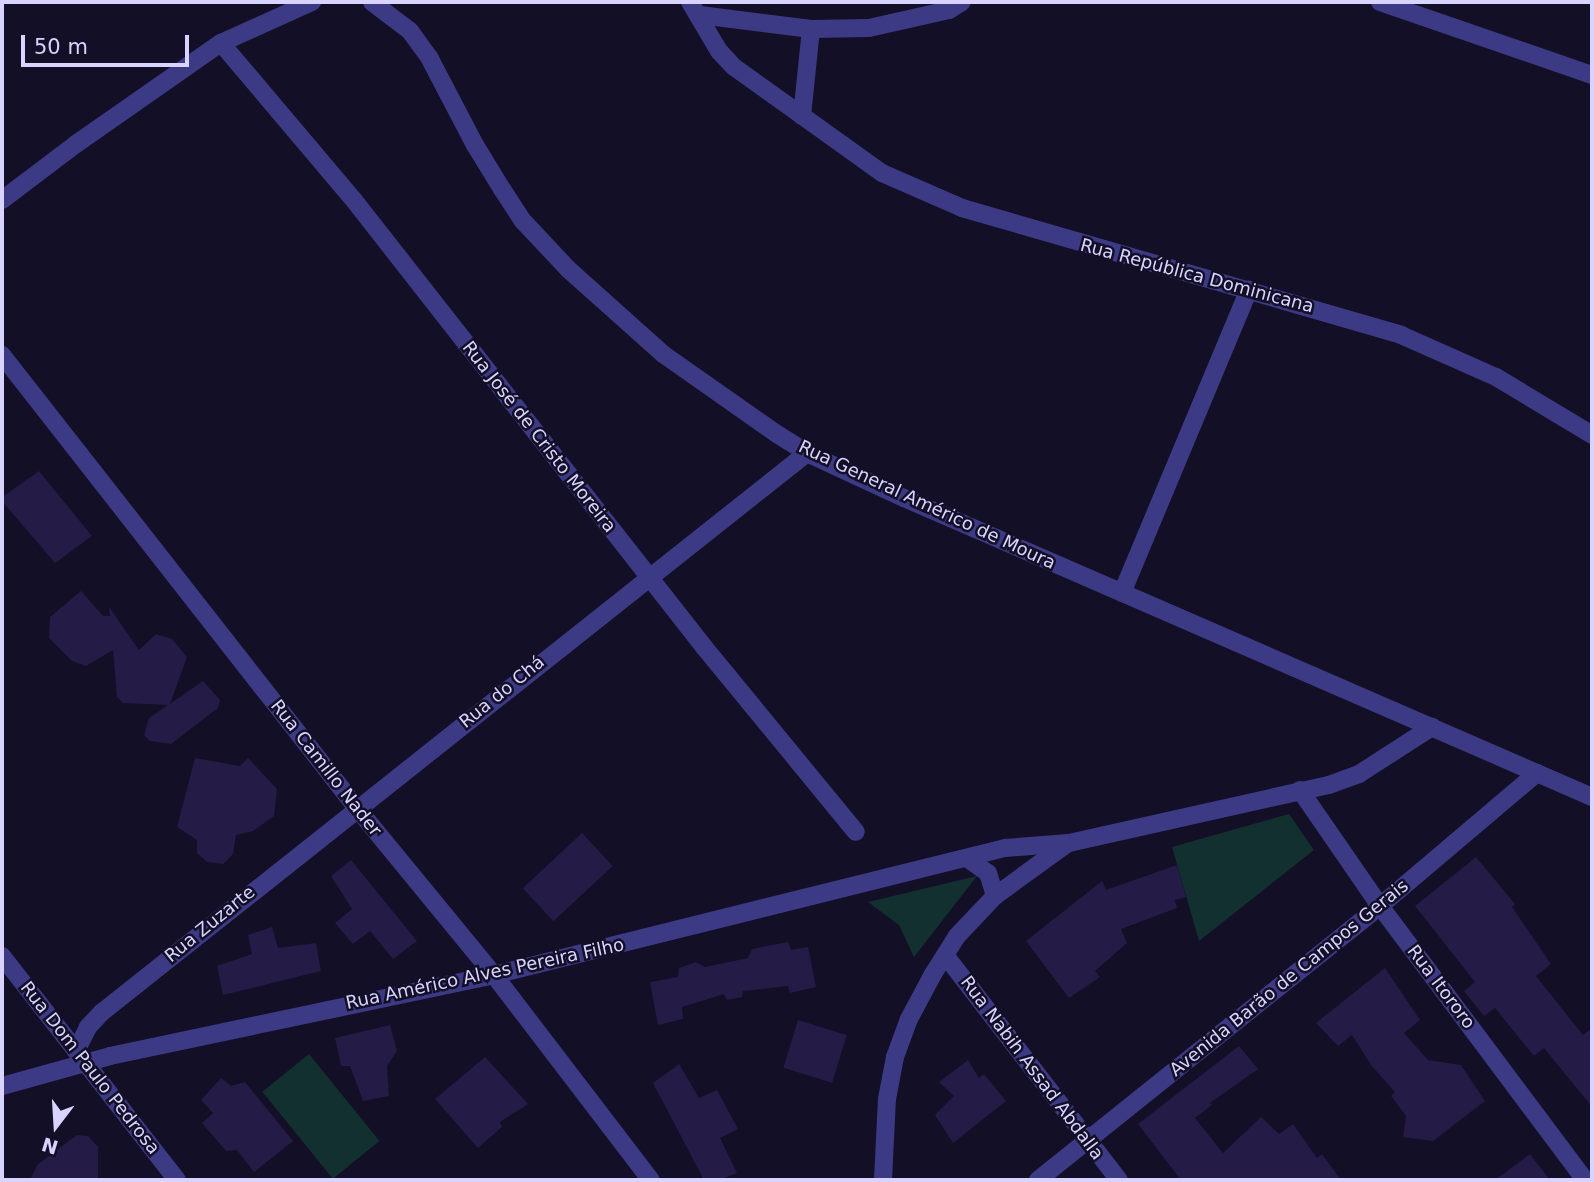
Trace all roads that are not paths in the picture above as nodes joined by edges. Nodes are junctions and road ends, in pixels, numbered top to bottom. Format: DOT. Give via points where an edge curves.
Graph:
graph roads {
  1 [pos="312,2"];
  2 [pos="372,2"];
  3 [pos="962,2"];
  4 [pos="1380,2"];
  5 [pos="695,8"];
  6 [pos="811,29"];
  7 [pos="221,43"];
  8 [pos="1592,75"];
  9 [pos="802,117"];
  10 [pos="2,200"];
  11 [pos="1249,290"];
  12 [pos="2,355"];
  13 [pos="1592,435"];
  14 [pos="807,453"];
  15 [pos="649,578"];
  16 [pos="1122,593"];
  17 [pos="1432,727"];
  18 [pos="1537,773"];
  19 [pos="1300,790"];
  20 [pos="1592,797"];
  21 [pos="356,807"];
  22 [pos="856,832"];
  23 [pos="1069,843"];
  24 [pos="968,859"];
  25 [pos="995,896"];
  26 [pos="1380,906"];
  27 [pos="945,955"];
  28 [pos="2,956"];
  29 [pos="494,975"];
  30 [pos="81,1056"];
  31 [pos="2,1086"];
  32 [pos="1086,1140"];
  33 [pos="177,1180"];
  34 [pos="652,1180"];
  35 [pos="883,1180"];
  36 [pos="1038,1180"];
  37 [pos="1119,1180"];
  38 [pos="1586,1180"];
  1 -- 7 [label="street"];
  2 -- 14 [label="street, Rua General Américo de Moura" via="410,31 523,221 568,269 663,354"];
  3 -- 6 [label="street" via="869,28"];
  4 -- 8 [label="street"];
  5 -- 6 [label="street"];
  5 -- 9 [label="street, Rua República Dominicana" via="734,67"];
  6 -- 9 [label="street"];
  7 -- 10 [label="street"];
  7 -- 15 [label="street, Rua José de Cristo Moreira" via="361,210"];
  9 -- 11 [label="street, Rua República Dominicana" via="883,173 962,208"];
  11 -- 13 [label="street, Rua República Dominicana" via="1432,347 1496,377"];
  11 -- 16 [label="street"];
  12 -- 21 [label="street, Rua Camillo Nader"];
  14 -- 15 [label="street, Rua do Chá"];
  14 -- 16 [label="street, Rua General Américo de Moura"];
  15 -- 21 [label="street, Rua do Chá"];
  15 -- 22 [label="street, Rua José de Cristo Moreira"];
  16 -- 17 [label="street, Rua General Américo de Moura"];
  17 -- 18 [label="street, Rua General Américo de Moura"];
  17 -- 19 [label="street" via="1359,774"];
  18 -- 20 [label="street, Rua General Américo de Moura"];
  18 -- 26 [label="street, Avenida Barão de Campos Gerais"];
  19 -- 23 [label="street"];
  19 -- 26 [label="street, Rua Itororo"];
  21 -- 29 [label="street, Rua Camillo Nader"];
  21 -- 30 [label="street, Rua Zuzarte" via="101,1013 88,1027"];
  23 -- 24 [label="street, Rua Américo Alves Pereira Filho" via="1005,848"];
  23 -- 25 [label="street"];
  24 -- 25 [label="street" via="988,873"];
  24 -- 29 [label="street, Rua Américo Alves Pereira Filho"];
  25 -- 27 [label="street"];
  26 -- 32 [label="street, Avenida Barão de Campos Gerais"];
  26 -- 38 [label="street, Rua Itororo"];
  27 -- 32 [label="street, Rua Nabih Assad Abdalla" via="1062,1102"];
  27 -- 35 [label="street" via="909,1019 895,1057 887,1099"];
  28 -- 30 [label="street, Rua Dom Paulo Pedrosa"];
  29 -- 30 [label="street, Rua Américo Alves Pereira Filho"];
  29 -- 34 [label="street, Rua Camillo Nader"];
  30 -- 31 [label="street, Rua Américo Alves Pereira Filho"];
  30 -- 33 [label="street, Rua Dom Paulo Pedrosa"];
  32 -- 36 [label="street, Avenida Barão de Campos Gerais"];
  32 -- 37 [label="street, Rua Nabih Assad Abdalla"];
}
